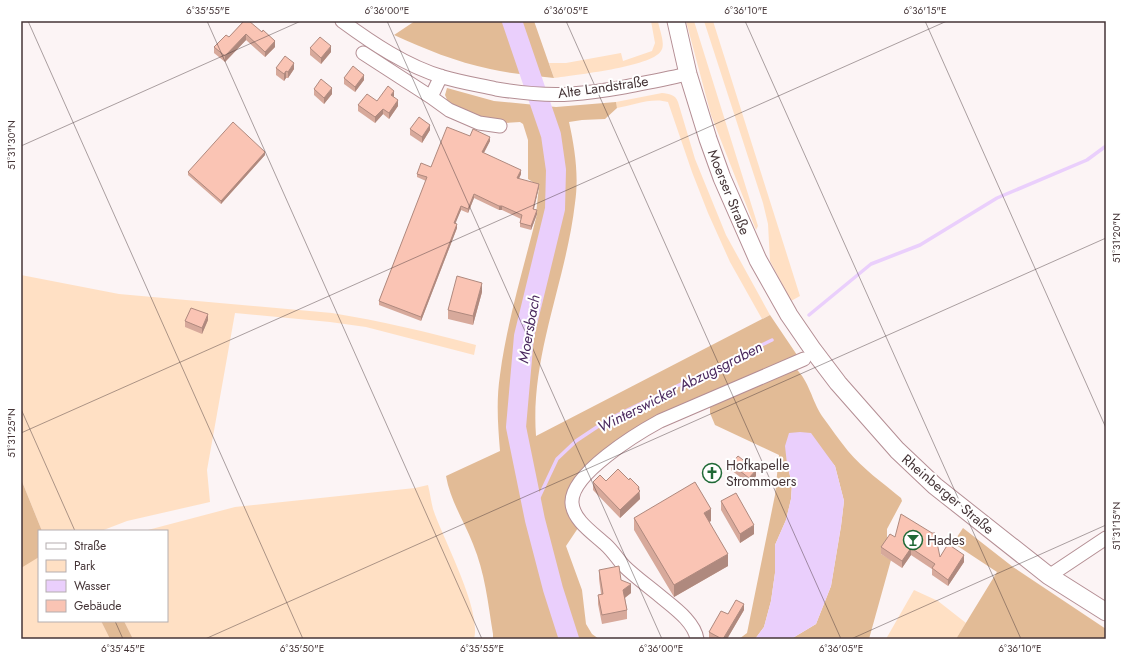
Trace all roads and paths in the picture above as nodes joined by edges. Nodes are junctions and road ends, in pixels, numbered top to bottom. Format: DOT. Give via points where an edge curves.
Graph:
graph roads {
  1 [pos="342,21"];
  2 [pos="676,21"];
  3 [pos="363,53"];
  4 [pos="688,74"];
  5 [pos="442,76"];
  6 [pos="431,97"];
  7 [pos="500,126"];
  8 [pos="808,355"];
  9 [pos="1106,538"];
  10 [pos="1049,576"];
  11 [pos="1106,612"];
  12 [pos="697,639"];
  1 -- 5 [label="street, Alte Landstraße" via="392,54"];
  2 -- 4 [label="main road, Moerser Straße"];
  3 -- 6 [label="street"];
  4 -- 5 [label="street, Alte Landstraße" via="614,89 555,94 518,93"];
  4 -- 8 [label="main road, Moerser Straße" via="722,178 742,224"];
  5 -- 6 [label="street"];
  6 -- 7 [label="street" via="449,110 479,123"];
  8 -- 10 [label="main road, Rheinberger Straße" via="838,383 902,456 935,486"];
  8 -- 12 [label="street" via="638,433 601,459 578,485 572,496 576,516 624,565 690,624"];
  9 -- 10 [label="street"];
  10 -- 11 [label="main road, Rheinberger Straße"];
}
